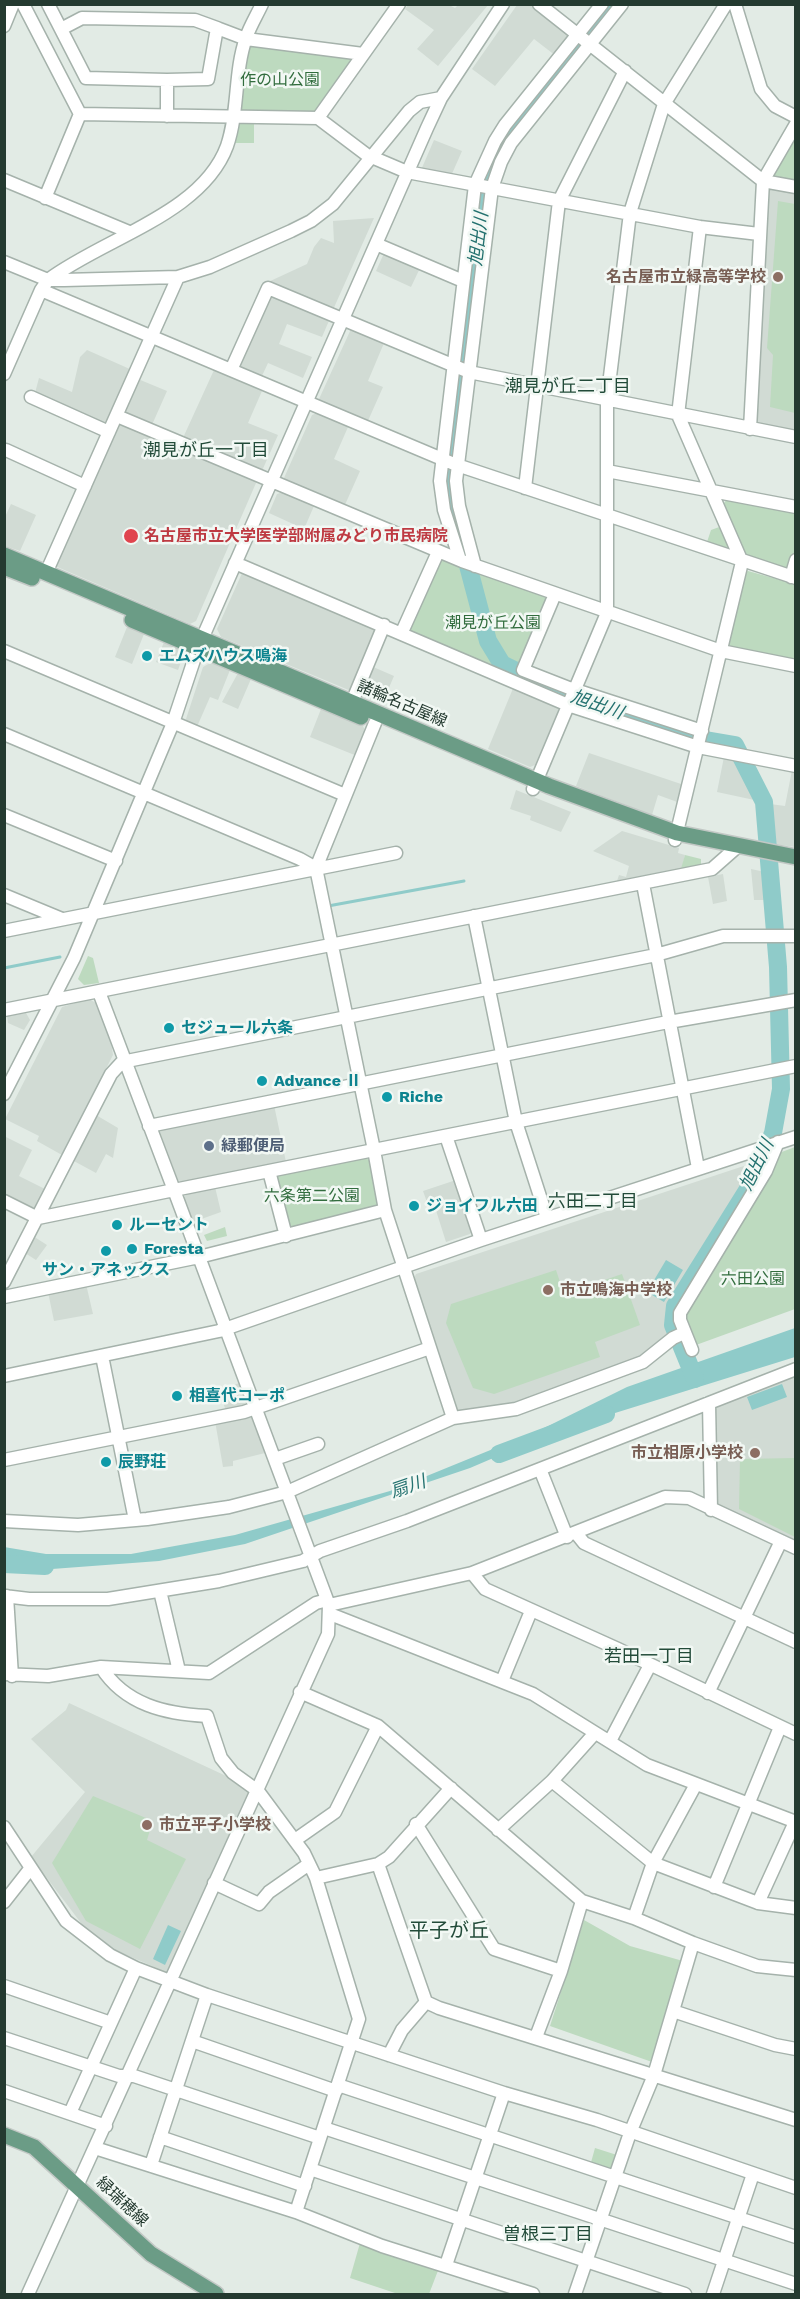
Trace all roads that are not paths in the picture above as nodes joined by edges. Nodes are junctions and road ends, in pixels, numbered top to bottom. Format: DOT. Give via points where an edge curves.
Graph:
graph roads {
  1 [pos="13,4"];
  2 [pos="23,4"];
  3 [pos="48,4"];
  4 [pos="262,4"];
  5 [pos="399,4"];
  6 [pos="502,4"];
  7 [pos="539,4"];
  8 [pos="602,4"];
  9 [pos="622,4"];
  10 [pos="726,4"];
  11 [pos="735,4"];
  12 [pos="4,26"];
  13 [pos="217,28"];
  14 [pos="61,29"];
  15 [pos="246,39"];
  16 [pos="584,39"];
  17 [pos="363,54"];
  18 [pos="624,71"];
  19 [pos="167,80"];
  20 [pos="441,98"];
  21 [pos="664,104"];
  22 [pos="80,114"];
  23 [pos="167,116"];
  24 [pos="233,116"];
  25 [pos="795,117"];
  26 [pos="318,118"];
  27 [pos="795,124"];
  28 [pos="372,157"];
  29 [pos="407,172"];
  30 [pos="4,180"];
  31 [pos="763,181"];
  32 [pos="484,187"];
  33 [pos="795,187"];
  34 [pos="45,198"];
  35 [pos="559,201"];
  36 [pos="630,213"];
  37 [pos="700,227"];
  38 [pos="129,232"];
  39 [pos="759,234"];
  40 [pos="376,244"];
  41 [pos="4,262"];
  42 [pos="178,277"];
  43 [pos="464,281"];
  44 [pos="44,285"];
  45 [pos="342,319"];
  46 [pos="152,336"];
  47 [pos="10,348"];
  48 [pos="231,370"];
  49 [pos="461,370"];
  50 [pos="4,374"];
  51 [pos="536,387"];
  52 [pos="31,397"];
  53 [pos="306,401"];
  54 [pos="608,401"];
  55 [pos="678,415"];
  56 [pos="117,416"];
  57 [pos="750,429"];
  58 [pos="109,432"];
  59 [pos="795,437"];
  60 [pos="6,450"];
  61 [pos="450,463"];
  62 [pos="608,471"];
  63 [pos="271,482"];
  64 [pos="85,486"];
  65 [pos="525,488"];
  66 [pos="712,492"];
  67 [pos="795,507"];
  68 [pos="607,516"];
  69 [pos="438,552"];
  70 [pos="4,555"];
  71 [pos="795,560"];
  72 [pos="742,562"];
  73 [pos="235,563"];
  74 [pos="467,563"];
  75 [pos="4,567"];
  76 [pos="46,573"];
  77 [pos="793,577"];
  78 [pos="555,594"];
  79 [pos="607,613"];
  80 [pos="384,626"];
  81 [pos="402,632"];
  82 [pos="201,643"];
  83 [pos="4,651"];
  84 [pos="721,651"];
  85 [pos="795,666"];
  86 [pos="571,697"];
  87 [pos="352,702"];
  88 [pos="173,723"];
  89 [pos="375,723"];
  90 [pos="4,734"];
  91 [pos="700,739"];
  92 [pos="795,766"];
  93 [pos="535,785"];
  94 [pos="144,794"];
  95 [pos="345,795"];
  96 [pos="4,814"];
  97 [pos="676,836"];
  98 [pos="735,850"];
  99 [pos="396,853"];
  100 [pos="795,857"];
  101 [pos="770,858"];
  102 [pos="116,861"];
  103 [pos="795,867"];
  104 [pos="316,868"];
  105 [pos="643,884"];
  106 [pos="4,895"];
  107 [pos="93,913"];
  108 [pos="474,916"];
  109 [pos="63,919"];
  110 [pos="4,931"];
  111 [pos="795,936"];
  112 [pos="332,945"];
  113 [pos="656,955"];
  114 [pos="489,988"];
  115 [pos="99,992"];
  116 [pos="52,1001"];
  117 [pos="784,1001"];
  118 [pos="4,1010"];
  119 [pos="347,1017"];
  120 [pos="670,1022"];
  121 [pos="502,1055"];
  122 [pos="125,1061"];
  123 [pos="787,1068"];
  124 [pos="360,1083"];
  125 [pos="683,1088"];
  126 [pos="4,1094"];
  127 [pos="516,1122"];
  128 [pos="149,1126"];
  129 [pos="447,1136"];
  130 [pos="795,1137"];
  131 [pos="772,1144"];
  132 [pos="374,1150"];
  133 [pos="699,1168"];
  134 [pos="270,1171"];
  135 [pos="174,1190"];
  136 [pos="4,1202"];
  137 [pos="385,1210"];
  138 [pos="38,1218"];
  139 [pos="547,1218"];
  140 [pos="286,1236"];
  141 [pos="481,1240"];
  142 [pos="199,1257"];
  143 [pos="404,1269"];
  144 [pos="4,1282"];
  145 [pos="4,1297"];
  146 [pos="226,1328"];
  147 [pos="680,1335"];
  148 [pos="430,1348"];
  149 [pos="692,1350"];
  150 [pos="102,1356"];
  151 [pos="795,1369"];
  152 [pos="4,1376"];
  153 [pos="709,1403"];
  154 [pos="255,1407"];
  155 [pos="453,1418"];
  156 [pos="118,1438"];
  157 [pos="318,1444"];
  158 [pos="275,1459"];
  159 [pos="4,1460"];
  160 [pos="540,1469"];
  161 [pos="287,1492"];
  162 [pos="711,1510"];
  163 [pos="135,1520"];
  164 [pos="4,1521"];
  165 [pos="572,1535"];
  166 [pos="781,1541"];
  167 [pos="795,1548"];
  168 [pos="310,1552"];
  169 [pos="472,1573"];
  170 [pos="160,1591"];
  171 [pos="6,1596"];
  172 [pos="329,1606"];
  173 [pos="531,1611"];
  174 [pos="744,1617"];
  175 [pos="795,1642"];
  176 [pos="650,1665"];
  177 [pos="101,1667"];
  178 [pos="179,1671"];
  179 [pos="8,1676"];
  180 [pos="502,1681"];
  181 [pos="300,1692"];
  182 [pos="708,1693"];
  183 [pos="378,1726"];
  184 [pos="780,1727"];
  185 [pos="595,1733"];
  186 [pos="795,1734"];
  187 [pos="610,1741"];
  188 [pos="552,1781"];
  189 [pos="695,1786"];
  190 [pos="451,1788"];
  191 [pos="258,1791"];
  192 [pos="747,1803"];
  193 [pos="795,1822"];
  194 [pos="416,1824"];
  195 [pos="4,1827"];
  196 [pos="498,1830"];
  197 [pos="295,1840"];
  198 [pos="653,1863"];
  199 [pos="309,1864"];
  200 [pos="378,1864"];
  201 [pos="30,1869"];
  202 [pos="315,1878"];
  203 [pos="214,1883"];
  204 [pos="714,1887"];
  205 [pos="582,1901"];
  206 [pos="4,1902"];
  207 [pos="758,1903"];
  208 [pos="795,1908"];
  209 [pos="634,1918"];
  210 [pos="693,1943"];
  211 [pos="136,1968"];
  212 [pos="795,1970"];
  213 [pos="561,1971"];
  214 [pos="170,1980"];
  215 [pos="4,1986"];
  216 [pos="207,1995"];
  217 [pos="426,2002"];
  218 [pos="673,2011"];
  219 [pos="111,2023"];
  220 [pos="536,2037"];
  221 [pos="4,2038"];
  222 [pos="192,2040"];
  223 [pos="352,2041"];
  224 [pos="795,2049"];
  225 [pos="389,2055"];
  226 [pos="91,2067"];
  227 [pos="128,2075"];
  228 [pos="654,2075"];
  229 [pos="337,2088"];
  230 [pos="175,2090"];
  231 [pos="4,2091"];
  232 [pos="504,2093"];
  233 [pos="70,2113"];
  234 [pos="795,2120"];
  235 [pos="106,2126"];
  236 [pos="322,2133"];
  237 [pos="630,2133"];
  238 [pos="4,2134"];
  239 [pos="489,2135"];
  240 [pos="160,2137"];
  241 [pos="95,2148"];
  242 [pos="152,2165"];
  243 [pos="310,2169"];
  244 [pos="753,2174"];
  245 [pos="475,2177"];
  246 [pos="614,2177"];
  247 [pos="77,2185"];
  248 [pos="305,2186"];
  249 [pos="795,2188"];
  250 [pos="296,2212"];
  251 [pos="600,2218"];
  252 [pos="738,2218"];
  253 [pos="461,2219"];
  254 [pos="795,2237"];
  255 [pos="725,2260"];
  256 [pos="586,2261"];
  257 [pos="446,2265"];
  258 [pos="491,2282"];
  259 [pos="795,2284"];
  260 [pos="28,2295"];
  261 [pos="216,2295"];
  262 [pos="504,2295"];
  263 [pos="533,2295"];
  264 [pos="575,2295"];
  265 [pos="685,2295"];
  266 [pos="713,2295"];
  1 -- 12 [label="street"];
  2 -- 22 [label="street"];
  3 -- 14 [label="street"];
  4 -- 15 [label="street"];
  5 -- 17 [label="street"];
  6 -- 20 [label="street"];
  7 -- 16 [label="street"];
  8 -- 16 [label="street"];
  9 -- 16 [label="street"];
  10 -- 21 [label="street"];
  11 -- 25 [label="street" via="761,89 775,106"];
  13 -- 14 [label="street" via="195,20 82,18"];
  13 -- 15 [label="street"];
  13 -- 19 [label="street" via="208,79"];
  14 -- 19 [label="street" via="86,78"];
  15 -- 17 [label="street"];
  15 -- 24 [label="street"];
  16 -- 18 [label="street"];
  16 -- 32 [label="street"];
  17 -- 26 [label="street"];
  18 -- 21 [label="street"];
  18 -- 35 [label="street"];
  19 -- 23 [label="street"];
  20 -- 28 [label="street" via="415,106"];
  20 -- 29 [label="street"];
  21 -- 31 [label="street"];
  21 -- 36 [label="street"];
  22 -- 23 [label="street"];
  22 -- 34 [label="street"];
  23 -- 24 [label="street"];
  24 -- 26 [label="street"];
  24 -- 38 [label="street" via="223,156 202,186 182,203"];
  26 -- 28 [label="street"];
  27 -- 31 [label="street"];
  28 -- 29 [label="street"];
  28 -- 42 [label="street" via="333,204 311,221 210,267"];
  29 -- 32 [label="street"];
  29 -- 40 [label="street"];
  30 -- 34 [label="street"];
  31 -- 33 [label="street"];
  31 -- 39 [label="street"];
  32 -- 35 [label="street"];
  32 -- 43 [label="street"];
  32 -- 49 [label="street"];
  34 -- 38 [label="street"];
  35 -- 36 [label="street"];
  35 -- 51 [label="street"];
  36 -- 37 [label="street"];
  36 -- 54 [label="street"];
  37 -- 39 [label="street"];
  37 -- 55 [label="street"];
  38 -- 44 [label="street"];
  39 -- 57 [label="street"];
  40 -- 43 [label="street"];
  40 -- 45 [label="street"];
  41 -- 44 [label="street"];
  42 -- 44 [label="street"];
  42 -- 46 [label="street"];
  43 -- 49 [label="street"];
  44 -- 46 [label="street"];
  44 -- 47 [label="street"];
  45 -- 48 [label="street" via="267,288"];
  45 -- 49 [label="street"];
  45 -- 53 [label="street"];
  46 -- 48 [label="street"];
  46 -- 56 [label="street"];
  47 -- 50 [label="street"];
  48 -- 53 [label="street"];
  49 -- 51 [label="street"];
  49 -- 61 [label="street"];
  51 -- 54 [label="street"];
  51 -- 65 [label="street"];
  52 -- 58 [label="street"];
  53 -- 61 [label="street"];
  53 -- 63 [label="street"];
  54 -- 55 [label="street"];
  54 -- 62 [label="street"];
  55 -- 57 [label="street"];
  55 -- 66 [label="street"];
  56 -- 58 [label="street"];
  56 -- 63 [label="street"];
  57 -- 59 [label="street"];
  58 -- 64 [label="street"];
  60 -- 64 [label="street"];
  61 -- 65 [label="street"];
  61 -- 74 [label="street"];
  62 -- 66 [label="street"];
  62 -- 68 [label="street"];
  63 -- 69 [label="street"];
  63 -- 73 [label="street"];
  64 -- 76 [label="street"];
  65 -- 68 [label="street"];
  66 -- 67 [label="street"];
  66 -- 72 [label="street"];
  68 -- 72 [label="street"];
  68 -- 79 [label="street"];
  69 -- 74 [label="street"];
  69 -- 81 [label="street"];
  70 -- 76 [label="main road, 諸輪名古屋線"];
  71 -- 77 [label="street"];
  72 -- 77 [label="street"];
  72 -- 84 [label="street"];
  73 -- 80 [label="street"];
  73 -- 82 [label="street"];
  74 -- 78 [label="street"];
  75 -- 82 [label="main road, 諸輪名古屋線"];
  76 -- 82 [label="main road, 諸輪名古屋線"];
  78 -- 79 [label="street"];
  78 -- 86 [label="street" via="523,670"];
  79 -- 84 [label="street"];
  79 -- 86 [label="street"];
  80 -- 81 [label="street"];
  80 -- 87 [label="street"];
  81 -- 86 [label="street"];
  82 -- 87 [label="main road, 諸輪名古屋線"];
  82 -- 88 [label="street"];
  82 -- 89 [label="main road, 諸輪名古屋線"];
  83 -- 88 [label="street"];
  84 -- 85 [label="street"];
  84 -- 91 [label="street"];
  86 -- 91 [label="street"];
  86 -- 93 [label="street"];
  87 -- 93 [label="main road, 諸輪名古屋線"];
  88 -- 94 [label="street"];
  88 -- 95 [label="street"];
  89 -- 93 [label="main road, 諸輪名古屋線"];
  89 -- 95 [label="street"];
  90 -- 94 [label="street"];
  91 -- 92 [label="street" via="739,755"];
  91 -- 97 [label="street"];
  93 -- 97 [label="main road, 諸輪名古屋線" via="626,826"];
  94 -- 102 [label="street"];
  94 -- 104 [label="street"];
  95 -- 104 [label="street"];
  96 -- 102 [label="street"];
  97 -- 98 [label="main road, 諸輪名古屋線"];
  98 -- 101 [label="main road, 諸輪名古屋線"];
  98 -- 105 [label="street" via="712,869"];
  99 -- 104 [label="street"];
  100 -- 101 [label="main road, 諸輪名古屋線"];
  101 -- 103 [label="main road, 諸輪名古屋線"];
  102 -- 107 [label="street"];
  104 -- 107 [label="street"];
  104 -- 112 [label="street"];
  105 -- 108 [label="street"];
  105 -- 113 [label="street"];
  106 -- 109 [label="street"];
  107 -- 109 [label="street"];
  107 -- 116 [label="street"];
  108 -- 112 [label="street"];
  108 -- 114 [label="street"];
  109 -- 110 [label="street"];
  111 -- 113 [label="street" via="723,936"];
  112 -- 115 [label="street"];
  112 -- 119 [label="street"];
  113 -- 114 [label="street"];
  113 -- 120 [label="street"];
  114 -- 119 [label="street"];
  114 -- 121 [label="street"];
  115 -- 116 [label="street"];
  115 -- 122 [label="street"];
  116 -- 118 [label="street"];
  116 -- 126 [label="street"];
  117 -- 120 [label="street"];
  119 -- 122 [label="street"];
  119 -- 124 [label="street"];
  120 -- 121 [label="street"];
  120 -- 125 [label="street"];
  121 -- 124 [label="street"];
  121 -- 127 [label="street"];
  122 -- 128 [label="street"];
  122 -- 138 [label="street" via="111,1074"];
  123 -- 125 [label="street"];
  124 -- 128 [label="street"];
  124 -- 132 [label="street"];
  125 -- 127 [label="street"];
  125 -- 133 [label="street"];
  127 -- 129 [label="street"];
  127 -- 139 [label="street"];
  128 -- 135 [label="street"];
  129 -- 132 [label="street"];
  129 -- 141 [label="street"];
  130 -- 131 [label="street"];
  131 -- 133 [label="street"];
  131 -- 147 [label="street" via="766,1171 684,1305"];
  132 -- 134 [label="street"];
  132 -- 137 [label="street"];
  133 -- 139 [label="street"];
  134 -- 135 [label="street"];
  134 -- 140 [label="street"];
  135 -- 138 [label="street"];
  135 -- 142 [label="street"];
  136 -- 138 [label="street"];
  137 -- 140 [label="street"];
  137 -- 143 [label="street"];
  138 -- 144 [label="street"];
  139 -- 141 [label="street"];
  140 -- 142 [label="street"];
  141 -- 143 [label="street"];
  142 -- 145 [label="street"];
  142 -- 146 [label="street"];
  143 -- 146 [label="street"];
  143 -- 148 [label="street"];
  146 -- 150 [label="street"];
  146 -- 154 [label="street"];
  147 -- 149 [label="street"];
  147 -- 155 [label="street" via="643,1362 516,1409"];
  148 -- 154 [label="street"];
  148 -- 155 [label="street"];
  150 -- 152 [label="street"];
  150 -- 156 [label="street"];
  151 -- 153 [label="street"];
  153 -- 160 [label="street"];
  153 -- 162 [label="street"];
  154 -- 156 [label="street"];
  154 -- 158 [label="street"];
  155 -- 161 [label="street"];
  156 -- 159 [label="street"];
  156 -- 163 [label="street"];
  157 -- 158 [label="street"];
  158 -- 161 [label="street"];
  160 -- 165 [label="street"];
  160 -- 168 [label="street"];
  161 -- 163 [label="street" via="229,1507"];
  161 -- 168 [label="street"];
  162 -- 165 [label="street" via="689,1498 665,1497"];
  162 -- 166 [label="street"];
  163 -- 164 [label="street" via="78,1525"];
  165 -- 169 [label="street"];
  165 -- 174 [label="street"];
  166 -- 167 [label="street"];
  166 -- 174 [label="street"];
  168 -- 170 [label="street" via="303,1561 260,1573"];
  168 -- 172 [label="street"];
  169 -- 172 [label="street"];
  169 -- 173 [label="street" via="485,1589"];
  170 -- 171 [label="street" via="108,1599"];
  170 -- 178 [label="street"];
  171 -- 179 [label="street"];
  172 -- 178 [label="street" via="316,1603 208,1673"];
  172 -- 180 [label="street"];
  172 -- 181 [label="street" via="328,1634"];
  173 -- 176 [label="street"];
  173 -- 180 [label="street"];
  174 -- 175 [label="street"];
  174 -- 182 [label="street"];
  176 -- 182 [label="street"];
  176 -- 187 [label="street"];
  177 -- 178 [label="street"];
  177 -- 179 [label="street" via="48,1676"];
  177 -- 191 [label="street" via="110,1681 141,1703 173,1714 207,1716 221,1758 233,1773"];
  180 -- 185 [label="street" via="533,1694"];
  181 -- 183 [label="street"];
  181 -- 191 [label="street"];
  182 -- 184 [label="street"];
  183 -- 190 [label="street"];
  183 -- 197 [label="street" via="335,1812"];
  184 -- 186 [label="street"];
  184 -- 192 [label="street"];
  185 -- 187 [label="street"];
  185 -- 188 [label="street"];
  187 -- 189 [label="street" via="647,1765"];
  188 -- 196 [label="street"];
  188 -- 198 [label="street"];
  189 -- 192 [label="street"];
  189 -- 198 [label="street"];
  190 -- 194 [label="street"];
  190 -- 196 [label="street"];
  191 -- 197 [label="street"];
  191 -- 203 [label="street"];
  192 -- 193 [label="street"];
  192 -- 204 [label="street"];
  193 -- 207 [label="street"];
  194 -- 200 [label="street"];
  194 -- 213 [label="street" via="494,1949"];
  195 -- 201 [label="street"];
  196 -- 205 [label="street"];
  197 -- 199 [label="street"];
  198 -- 204 [label="street"];
  198 -- 209 [label="street"];
  199 -- 202 [label="street"];
  199 -- 203 [label="street" via="269,1892 259,1904"];
  200 -- 202 [label="street"];
  200 -- 217 [label="street"];
  201 -- 206 [label="street"];
  201 -- 211 [label="street" via="79,1934"];
  202 -- 223 [label="street" via="359,2019"];
  203 -- 214 [label="street"];
  204 -- 207 [label="street"];
  205 -- 209 [label="street"];
  205 -- 213 [label="street"];
  207 -- 208 [label="street"];
  209 -- 210 [label="street"];
  210 -- 212 [label="street" via="757,1966"];
  210 -- 218 [label="street"];
  211 -- 214 [label="street"];
  211 -- 219 [label="street"];
  213 -- 220 [label="street"];
  214 -- 216 [label="street"];
  214 -- 227 [label="street"];
  215 -- 219 [label="street"];
  216 -- 222 [label="street"];
  216 -- 223 [label="street"];
  217 -- 220 [label="street"];
  217 -- 225 [label="street" via="402,2030"];
  218 -- 224 [label="street"];
  218 -- 228 [label="street"];
  219 -- 226 [label="street"];
  220 -- 228 [label="street"];
  221 -- 226 [label="street"];
  222 -- 229 [label="street"];
  222 -- 230 [label="street"];
  223 -- 225 [label="street"];
  223 -- 229 [label="street"];
  225 -- 232 [label="street"];
  226 -- 227 [label="street"];
  226 -- 233 [label="street"];
  227 -- 230 [label="street"];
  227 -- 235 [label="street"];
  228 -- 234 [label="street"];
  228 -- 237 [label="street"];
  229 -- 236 [label="street"];
  229 -- 239 [label="street"];
  230 -- 236 [label="street"];
  230 -- 240 [label="street"];
  231 -- 233 [label="street"];
  232 -- 237 [label="street"];
  232 -- 239 [label="street"];
  233 -- 235 [label="street"];
  235 -- 241 [label="street"];
  236 -- 243 [label="street"];
  236 -- 245 [label="street"];
  237 -- 244 [label="street"];
  237 -- 246 [label="street"];
  238 -- 247 [label="main road, 緑瑞穂線" via="34,2147"];
  239 -- 245 [label="street"];
  239 -- 246 [label="street"];
  240 -- 242 [label="street"];
  240 -- 248 [label="street"];
  241 -- 242 [label="street"];
  241 -- 247 [label="street"];
  242 -- 250 [label="street"];
  243 -- 248 [label="street"];
  243 -- 253 [label="street"];
  244 -- 249 [label="street"];
  244 -- 252 [label="street"];
  245 -- 251 [label="street"];
  245 -- 253 [label="street"];
  246 -- 251 [label="street"];
  246 -- 252 [label="street"];
  247 -- 260 [label="street"];
  247 -- 261 [label="main road, 緑瑞穂線" via="151,2254"];
  248 -- 250 [label="street"];
  250 -- 257 [label="street" via="382,2246"];
  251 -- 255 [label="street"];
  251 -- 256 [label="street"];
  252 -- 254 [label="street"];
  252 -- 255 [label="street"];
  253 -- 256 [label="street"];
  253 -- 257 [label="street"];
  255 -- 259 [label="street"];
  255 -- 266 [label="street"];
  256 -- 264 [label="street"];
  256 -- 265 [label="street"];
  257 -- 258 [label="street"];
  258 -- 262 [label="street"];
  258 -- 263 [label="street"];
}
